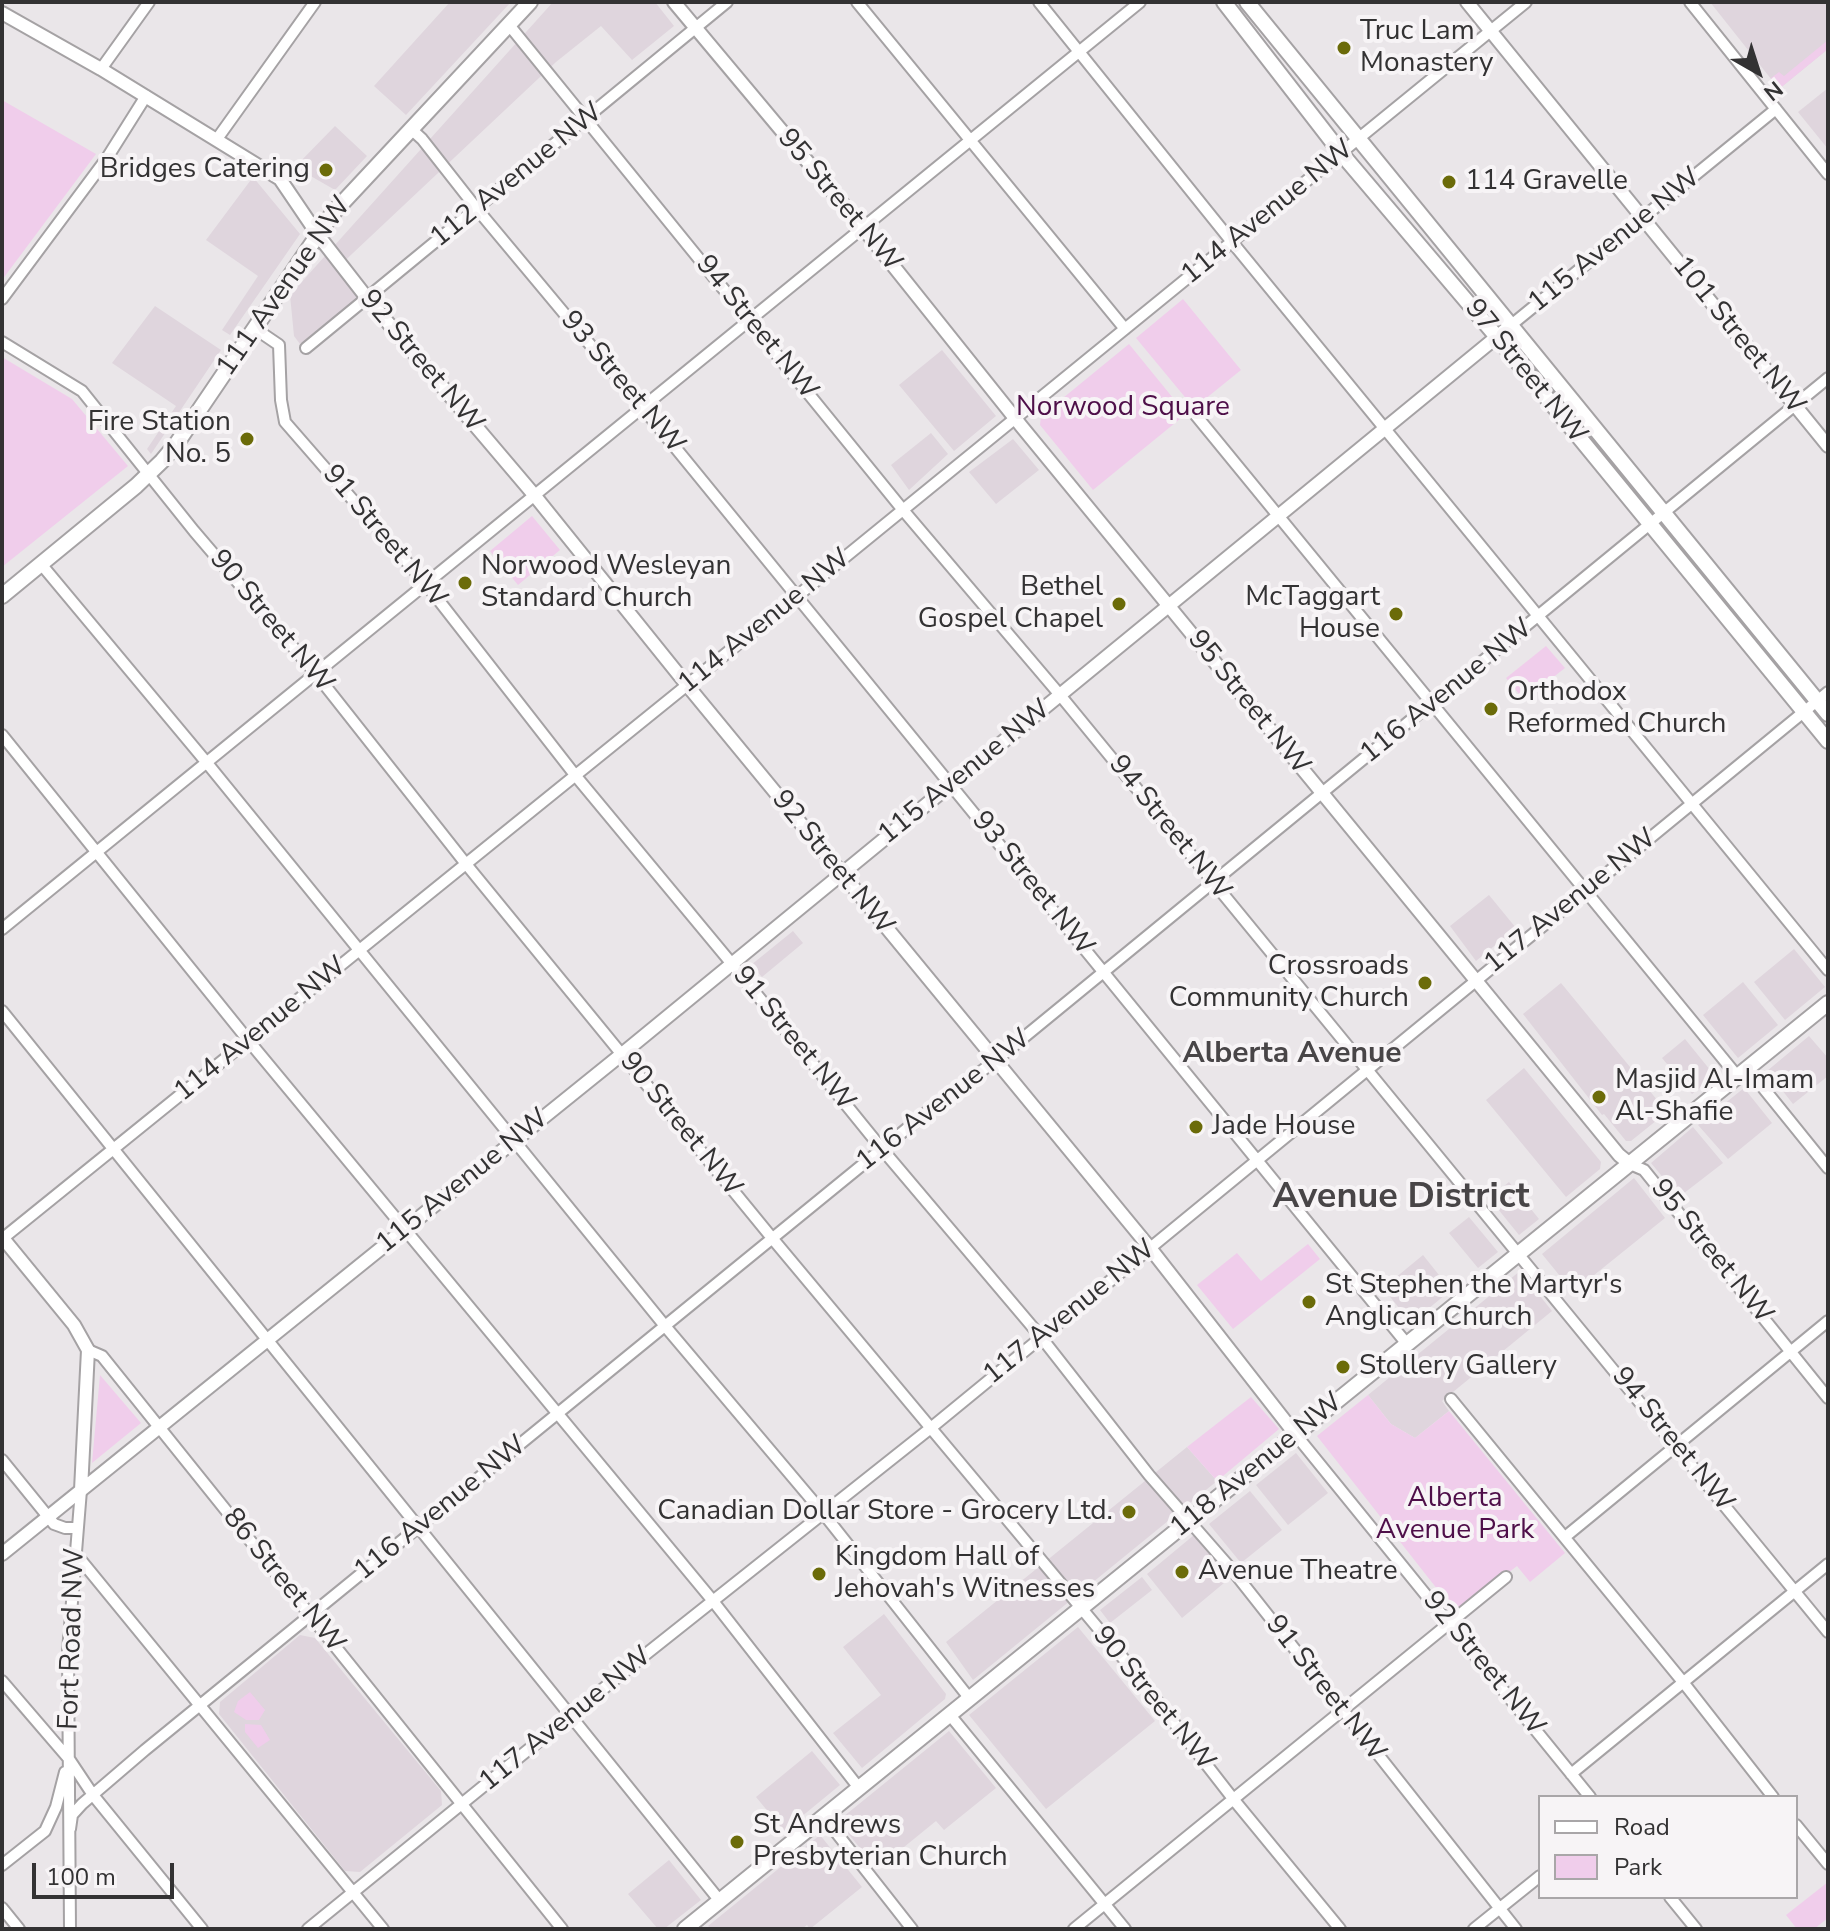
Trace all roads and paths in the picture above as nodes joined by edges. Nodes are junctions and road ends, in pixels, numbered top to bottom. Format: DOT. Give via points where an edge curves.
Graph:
graph roads {
  1 [pos="149,2"];
  2 [pos="315,2"];
  3 [pos="530,2"];
  4 [pos="674,2"];
  5 [pos="727,2"];
  6 [pos="857,2"];
  7 [pos="1039,2"];
  8 [pos="1140,2"];
  9 [pos="1224,2"];
  10 [pos="1247,2"];
  11 [pos="1467,2"];
  12 [pos="1526,2"];
  13 [pos="1690,2"];
  14 [pos="2,13"];
  15 [pos="509,25"];
  16 [pos="695,28"];
  17 [pos="1490,31"];
  18 [pos="1080,51"];
  19 [pos="101,69"];
  20 [pos="146,96"];
  21 [pos="1776,109"];
  22 [pos="585,121"];
  23 [pos="411,129"];
  24 [pos="217,139"];
  25 [pos="971,139"];
  26 [pos="1358,139"];
  27 [pos="1341,153"];
  28 [pos="1828,174"];
  29 [pos="477,209"];
  30 [pos="1643,218"];
  31 [pos="863,228"];
  32 [pos="318,235"];
  33 [pos="1232,242"];
  34 [pos="367,298"];
  35 [pos="2,299"];
  36 [pos="751,320"];
  37 [pos="1510,326"];
  38 [pos="254,328"];
  39 [pos="1125,329"];
  40 [pos="1497,337"];
  41 [pos="2,342"];
  42 [pos="306,348"];
  43 [pos="1828,378"];
  44 [pos="1795,405"];
  45 [pos="643,408"];
  46 [pos="1194,413"];
  47 [pos="1015,419"];
  48 [pos="1386,428"];
  49 [pos="1828,446"];
  50 [pos="149,475"];
  51 [pos="535,496"];
  52 [pos="903,510"];
  53 [pos="1664,514"];
  54 [pos="1278,517"];
  55 [pos="1650,525"];
  56 [pos="41,564"];
  57 [pos="426,584"];
  58 [pos="2,596"];
  59 [pos="796,597"];
  60 [pos="1169,606"];
  61 [pos="1540,616"];
  62 [pos="316,674"];
  63 [pos="687,685"];
  64 [pos="1060,695"];
  65 [pos="1822,696"];
  66 [pos="1432,704"];
  67 [pos="1804,711"];
  68 [pos="1828,714"];
  69 [pos="2,735"];
  70 [pos="1828,741"];
  71 [pos="207,763"];
  72 [pos="575,775"];
  73 [pos="951,784"];
  74 [pos="1323,794"];
  75 [pos="1691,804"];
  76 [pos="98,851"];
  77 [pos="466,864"];
  78 [pos="842,874"];
  79 [pos="1214,882"];
  80 [pos="1585,891"];
  81 [pos="2,929"];
  82 [pos="358,951"];
  83 [pos="732,964"];
  84 [pos="1828,970"];
  85 [pos="1104,972"];
  86 [pos="1476,981"];
  87 [pos="1828,1003"];
  88 [pos="2,1011"];
  89 [pos="248,1040"];
  90 [pos="622,1054"];
  91 [pos="995,1061"];
  92 [pos="1367,1069"];
  93 [pos="1743,1073"];
  94 [pos="515,1141"];
  95 [pos="882,1149"];
  96 [pos="112,1150"];
  97 [pos="1257,1159"];
  98 [pos="1630,1164"];
  99 [pos="1828,1168"];
  100 [pos="405,1229"];
  101 [pos="2,1238"];
  102 [pos="772,1238"];
  103 [pos="1150,1248"];
  104 [pos="1519,1253"];
  105 [pos="1828,1321"];
  106 [pos="665,1326"];
  107 [pos="1041,1337"];
  108 [pos="266,1340"];
  109 [pos="1407,1344"];
  110 [pos="88,1350"];
  111 [pos="1791,1351"];
  112 [pos="1828,1398"];
  113 [pos="1451,1399"];
  114 [pos="556,1414"];
  115 [pos="159,1427"];
  116 [pos="932,1427"];
  117 [pos="1296,1435"];
  118 [pos="1676,1445"];
  119 [pos="2,1460"];
  120 [pos="81,1490"];
  121 [pos="823,1513"];
  122 [pos="48,1516"];
  123 [pos="1189,1521"];
  124 [pos="418,1527"];
  125 [pos="78,1528"];
  126 [pos="1565,1537"];
  127 [pos="75,1553"];
  128 [pos="2,1554"];
  129 [pos="1828,1564"];
  130 [pos="1506,1577"];
  131 [pos="1795,1591"];
  132 [pos="713,1601"];
  133 [pos="1080,1609"];
  134 [pos="312,1616"];
  135 [pos="1450,1623"];
  136 [pos="1828,1632"];
  137 [pos="2,1681"];
  138 [pos="1683,1682"];
  139 [pos="970,1699"];
  140 [pos="199,1706"];
  141 [pos="1342,1712"];
  142 [pos="950,1715"];
  143 [pos="572,1716"];
  144 [pos="69,1759"];
  145 [pos="1571,1774"];
  146 [pos="859,1788"];
  147 [pos="93,1795"];
  148 [pos="1588,1795"];
  149 [pos="1771,1795"];
  150 [pos="1234,1800"];
  151 [pos="462,1803"];
  152 [pos="824,1817"];
  153 [pos="1798,1827"];
  154 [pos="70,1829"];
  155 [pos="1828,1864"];
  156 [pos="2,1865"];
  157 [pos="1538,1878"];
  158 [pos="355,1892"];
  159 [pos="1672,1899"];
  160 [pos="720,1901"];
  161 [pos="1105,1904"];
  162 [pos="2,1908"];
  163 [pos="1500,1909"];
  164 [pos="690,1927"];
  165 [pos="19,1929"];
  166 [pos="70,1929"];
  167 [pos="202,1929"];
  168 [pos="308,1929"];
  169 [pos="383,1929"];
  170 [pos="562,1929"];
  171 [pos="912,1929"];
  172 [pos="1074,1929"];
  173 [pos="1125,1929"];
  174 [pos="1340,1929"];
  175 [pos="1474,1929"];
  176 [pos="1516,1929"];
  177 [pos="1696,1929"];
  1 -- 19 [label="street"];
  2 -- 24 [label="street"];
  3 -- 15 [label="main road, 111 Avenue NW"];
  4 -- 16 [label="street, 95 Street NW"];
  5 -- 16 [label="street, 112 Avenue NW"];
  6 -- 25 [label="street"];
  7 -- 18 [label="street"];
  8 -- 18 [label="street"];
  9 -- 27 [label="main road, 97 Street NW"];
  10 -- 26 [label="main road, 97 Street NW"];
  11 -- 17 [label="street, 101 Street NW"];
  12 -- 17 [label="street, 114 Avenue NW"];
  13 -- 21 [label="street"];
  14 -- 19 [label="street, 92 Street NW"];
  15 -- 22 [label="street, 94 Street NW"];
  15 -- 23 [label="main road, 111 Avenue NW"];
  16 -- 22 [label="street, 112 Avenue NW"];
  16 -- 31 [label="street, 95 Street NW"];
  17 -- 26 [label="street, 114 Avenue NW"];
  17 -- 30 [label="street, 101 Street NW"];
  18 -- 25 [label="street"];
  18 -- 33 [label="street"];
  19 -- 20 [label="street, 92 Street NW"];
  20 -- 24 [label="street, 92 Street NW"];
  20 -- 35 [label="street" via="107,158"];
  21 -- 28 [label="street"];
  21 -- 30 [label="street, 115 Avenue NW"];
  22 -- 29 [label="street, 112 Avenue NW"];
  22 -- 36 [label="street, 94 Street NW"];
  23 -- 29 [label="street, 93 Street NW"];
  23 -- 32 [label="main road, 111 Avenue NW"];
  24 -- 32 [label="street, 92 Street NW" via="280,179"];
  25 -- 31 [label="street"];
  25 -- 39 [label="street"];
  26 -- 27 [label="street, 114 Avenue NW"];
  26 -- 37 [label="main road, 97 Street NW"];
  27 -- 33 [label="street, 114 Avenue NW"];
  27 -- 40 [label="main road, 97 Street NW"];
  29 -- 34 [label="street, 112 Avenue NW"];
  29 -- 45 [label="street, 93 Street NW"];
  30 -- 37 [label="street, 115 Avenue NW"];
  30 -- 44 [label="street, 101 Street NW"];
  31 -- 36 [label="street"];
  31 -- 47 [label="street, 95 Street NW"];
  32 -- 34 [label="street, 92 Street NW"];
  32 -- 38 [label="main road, 111 Avenue NW"];
  33 -- 39 [label="street, 114 Avenue NW"];
  33 -- 48 [label="street"];
  34 -- 42 [label="street, 112 Avenue NW"];
  34 -- 51 [label="street, 92 Street NW"];
  36 -- 45 [label="street"];
  36 -- 52 [label="street, 94 Street NW"];
  37 -- 40 [label="street, 115 Avenue NW"];
  37 -- 53 [label="main road, 97 Street NW"];
  38 -- 50 [label="main road, 111 Avenue NW" via="177,443"];
  38 -- 57 [label="street, 91 Street NW" via="279,345 285,422"];
  39 -- 47 [label="street, 114 Avenue NW"];
  40 -- 48 [label="street, 115 Avenue NW"];
  40 -- 55 [label="main road, 97 Street NW"];
  41 -- 50 [label="street, 90 Street NW" via="82,391"];
  43 -- 44 [label="street, 116 Avenue NW"];
  44 -- 49 [label="street, 101 Street NW"];
  44 -- 53 [label="street, 116 Avenue NW"];
  45 -- 51 [label="street"];
  45 -- 59 [label="street, 93 Street NW"];
  46 -- 54 [label="street"];
  47 -- 52 [label="street, 114 Avenue NW"];
  47 -- 60 [label="street, 95 Street NW"];
  48 -- 54 [label="street, 115 Avenue NW"];
  48 -- 61 [label="street"];
  50 -- 56 [label="main road"];
  50 -- 62 [label="street, 90 Street NW"];
  51 -- 57 [label="street"];
  51 -- 63 [label="street, 92 Street NW"];
  52 -- 59 [label="street, 114 Avenue NW"];
  52 -- 64 [label="street, 94 Street NW"];
  53 -- 55 [label="street, 116 Avenue NW"];
  53 -- 65 [label="main road, 97 Street NW"];
  54 -- 60 [label="street, 115 Avenue NW"];
  54 -- 66 [label="street"];
  55 -- 61 [label="street, 116 Avenue NW"];
  55 -- 67 [label="main road, 97 Street NW"];
  56 -- 58 [label="main road"];
  56 -- 71 [label="street"];
  57 -- 62 [label="street"];
  57 -- 72 [label="street, 91 Street NW"];
  59 -- 63 [label="street, 114 Avenue NW"];
  59 -- 73 [label="street, 93 Street NW"];
  60 -- 64 [label="street, 115 Avenue NW"];
  60 -- 74 [label="street, 95 Street NW"];
  61 -- 66 [label="street, 116 Avenue NW"];
  61 -- 75 [label="street"];
  62 -- 71 [label="street"];
  62 -- 77 [label="street, 90 Street NW"];
  63 -- 72 [label="street, 114 Avenue NW"];
  63 -- 78 [label="street, 92 Street NW"];
  64 -- 73 [label="street, 115 Avenue NW"];
  64 -- 79 [label="street, 94 Street NW"];
  65 -- 67 [label="street, 117 Avenue NW"];
  65 -- 68 [label="main road, 97 Street NW"];
  66 -- 74 [label="street, 116 Avenue NW"];
  66 -- 80 [label="street"];
  67 -- 70 [label="main road, 97 Street NW"];
  67 -- 75 [label="street, 117 Avenue NW"];
  69 -- 76 [label="street"];
  71 -- 76 [label="street"];
  71 -- 82 [label="street"];
  72 -- 77 [label="street, 114 Avenue NW"];
  72 -- 83 [label="street, 91 Street NW"];
  73 -- 78 [label="street, 115 Avenue NW"];
  73 -- 85 [label="street, 93 Street NW"];
  74 -- 79 [label="street, 116 Avenue NW"];
  74 -- 86 [label="street, 95 Street NW"];
  75 -- 80 [label="street, 117 Avenue NW"];
  75 -- 84 [label="street"];
  76 -- 81 [label="street"];
  76 -- 89 [label="street"];
  77 -- 82 [label="street, 114 Avenue NW"];
  77 -- 90 [label="street, 90 Street NW"];
  78 -- 83 [label="street, 115 Avenue NW"];
  78 -- 91 [label="street, 92 Street NW"];
  79 -- 85 [label="street, 116 Avenue NW"];
  79 -- 92 [label="street, 94 Street NW"];
  80 -- 86 [label="street, 117 Avenue NW"];
  80 -- 93 [label="street"];
  82 -- 89 [label="street, 114 Avenue NW"];
  82 -- 94 [label="street"];
  83 -- 90 [label="street, 115 Avenue NW"];
  83 -- 95 [label="street, 91 Street NW"];
  85 -- 91 [label="street, 116 Avenue NW"];
  85 -- 97 [label="street, 93 Street NW"];
  86 -- 92 [label="street, 117 Avenue NW"];
  86 -- 98 [label="street, 95 Street NW"];
  87 -- 93 [label="main road, 118 Avenue NW"];
  88 -- 96 [label="street"];
  89 -- 96 [label="street, 114 Avenue NW"];
  89 -- 100 [label="street"];
  90 -- 94 [label="street, 115 Avenue NW"];
  90 -- 102 [label="street, 90 Street NW"];
  91 -- 95 [label="street, 116 Avenue NW"];
  91 -- 103 [label="street, 92 Street NW"];
  92 -- 97 [label="street, 117 Avenue NW"];
  92 -- 104 [label="street, 94 Street NW"];
  93 -- 98 [label="main road, 118 Avenue NW"];
  93 -- 99 [label="street"];
  94 -- 100 [label="street, 115 Avenue NW"];
  94 -- 106 [label="street"];
  95 -- 102 [label="street, 116 Avenue NW"];
  95 -- 107 [label="street, 91 Street NW"];
  96 -- 101 [label="street, 114 Avenue NW"];
  96 -- 108 [label="street"];
  97 -- 103 [label="street, 117 Avenue NW"];
  97 -- 109 [label="street, 93 Street NW"];
  98 -- 104 [label="main road, 118 Avenue NW"];
  98 -- 111 [label="street, 95 Street NW" via="1644,1170"];
  100 -- 108 [label="street, 115 Avenue NW"];
  100 -- 114 [label="street"];
  101 -- 110 [label="street, 86 Street NW" via="74,1325"];
  102 -- 106 [label="street, 116 Avenue NW"];
  102 -- 116 [label="street, 90 Street NW"];
  103 -- 107 [label="street, 117 Avenue NW"];
  103 -- 117 [label="street, 92 Street NW"];
  104 -- 109 [label="main road, 118 Avenue NW"];
  104 -- 118 [label="street, 94 Street NW"];
  105 -- 111 [label="street"];
  106 -- 114 [label="street, 116 Avenue NW"];
  106 -- 121 [label="street"];
  107 -- 116 [label="street, 117 Avenue NW"];
  107 -- 123 [label="street, 91 Street NW"];
  108 -- 115 [label="street, 115 Avenue NW"];
  108 -- 124 [label="street"];
  109 -- 117 [label="main road, 118 Avenue NW"];
  110 -- 115 [label="street, 86 Street NW" via="102,1356"];
  110 -- 120 [label="street, Fort Road NW"];
  111 -- 112 [label="street, 95 Street NW"];
  111 -- 118 [label="street"];
  113 -- 126 [label="street"];
  114 -- 124 [label="street, 116 Avenue NW"];
  114 -- 132 [label="street"];
  115 -- 120 [label="street, 115 Avenue NW"];
  115 -- 134 [label="street, 86 Street NW"];
  116 -- 121 [label="street, 117 Avenue NW"];
  116 -- 133 [label="street, 90 Street NW"];
  117 -- 123 [label="main road, 118 Avenue NW"];
  117 -- 135 [label="street, 92 Street NW"];
  118 -- 126 [label="street"];
  118 -- 131 [label="street, 94 Street NW"];
  119 -- 122 [label="street"];
  120 -- 122 [label="street, 115 Avenue NW"];
  120 -- 125 [label="street, Fort Road NW"];
  121 -- 132 [label="street, 117 Avenue NW"];
  121 -- 139 [label="street"];
  122 -- 125 [label="street" via="59,1527"];
  122 -- 128 [label="street, 115 Avenue NW"];
  123 -- 133 [label="main road, 118 Avenue NW"];
  123 -- 141 [label="street, 91 Street NW"];
  124 -- 134 [label="street, 116 Avenue NW"];
  124 -- 143 [label="street"];
  125 -- 127 [label="street, Fort Road NW"];
  126 -- 138 [label="street"];
  127 -- 140 [label="street"];
  127 -- 144 [label="street, Fort Road NW" via="68,1651"];
  129 -- 131 [label="street"];
  130 -- 135 [label="street"];
  131 -- 136 [label="street, 94 Street NW"];
  131 -- 138 [label="street"];
  132 -- 143 [label="street, 117 Avenue NW"];
  132 -- 146 [label="street"];
  133 -- 139 [label="main road, 118 Avenue NW"];
  133 -- 150 [label="street, 90 Street NW"];
  134 -- 140 [label="street, 116 Avenue NW"];
  134 -- 151 [label="street, 86 Street NW"];
  135 -- 141 [label="street"];
  135 -- 145 [label="street, 92 Street NW"];
  137 -- 144 [label="street"];
  138 -- 145 [label="street"];
  138 -- 149 [label="street"];
  139 -- 142 [label="main road, 118 Avenue NW"];
  140 -- 147 [label="street, 116 Avenue NW"];
  140 -- 158 [label="street"];
  141 -- 150 [label="street"];
  141 -- 163 [label="street, 91 Street NW"];
  142 -- 146 [label="main road, 118 Avenue NW"];
  142 -- 161 [label="street"];
  143 -- 151 [label="street, 117 Avenue NW"];
  143 -- 160 [label="street"];
  144 -- 147 [label="street"];
  144 -- 154 [label="street, Fort Road NW"];
  144 -- 156 [label="street" via="45,1831"];
  145 -- 148 [label="street, 92 Street NW"];
  146 -- 152 [label="main road, 118 Avenue NW"];
  147 -- 154 [label="street, 116 Avenue NW" via="72,1815"];
  147 -- 167 [label="street"];
  150 -- 161 [label="street"];
  150 -- 174 [label="street, 90 Street NW"];
  151 -- 158 [label="street, 117 Avenue NW"];
  151 -- 170 [label="street, 86 Street NW"];
  152 -- 160 [label="main road, 118 Avenue NW"];
  152 -- 171 [label="street"];
  153 -- 155 [label="street"];
  154 -- 166 [label="street, Fort Road NW"];
  157 -- 163 [label="street"];
  158 -- 168 [label="street, 117 Avenue NW"];
  158 -- 169 [label="street"];
  159 -- 177 [label="street"];
  160 -- 164 [label="main road, 118 Avenue NW"];
  161 -- 172 [label="street"];
  161 -- 173 [label="street"];
  162 -- 165 [label="street"];
  163 -- 175 [label="street"];
  163 -- 176 [label="street, 91 Street NW"];
}
